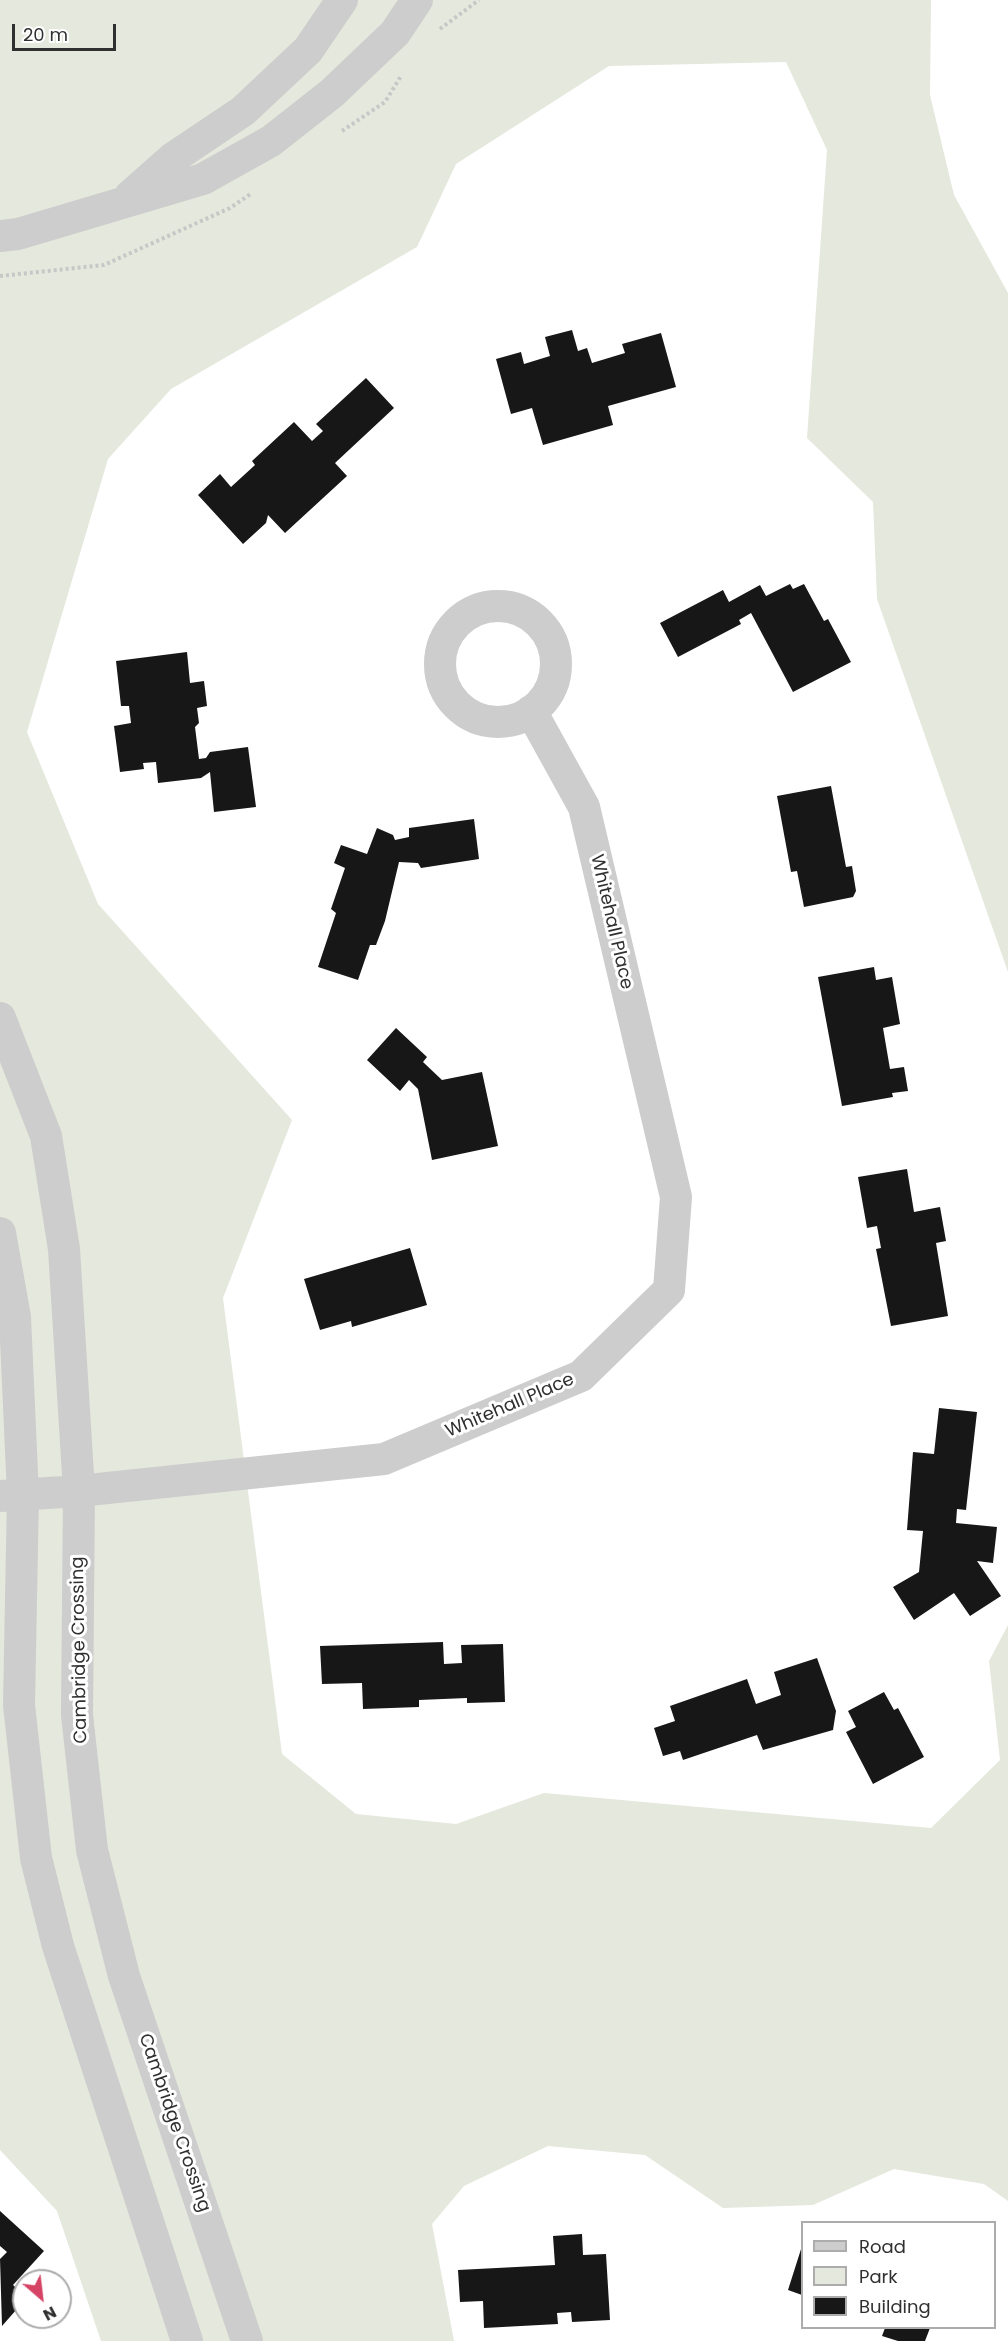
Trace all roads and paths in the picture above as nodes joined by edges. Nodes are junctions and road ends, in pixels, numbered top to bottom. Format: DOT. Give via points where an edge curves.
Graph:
graph roads {
  1 [pos="342,0"];
  2 [pos="417,0"];
  3 [pos="123,202"];
  4 [pos="0,236"];
  5 [pos="531,711"];
  6 [pos="0,1018"];
  7 [pos="0,1233"];
  8 [pos="79,1491"];
  9 [pos="11,1495"];
  10 [pos="187,2341"];
  11 [pos="246,2341"];
  1 -- 3 [label="street" via="308,50 243,111 173,158"];
  2 -- 3 [label="street" via="395,33 364,63 271,141 203,179"];
  3 -- 4 [label="street"];
  5 -- 8 [label="street, Whitehall Place" via="584,807 676,1197 669,1290 581,1376 384,1459"];
  6 -- 8 [label="street, Cambridge Crossing" via="46,1136 64,1249"];
  7 -- 9 [label="street" via="15,1317"];
  8 -- 9 [label="street, Whitehall Place"];
  8 -- 11 [label="street, Cambridge Crossing" via="76,1715 92,1850 124,1976"];
  9 -- 10 [label="street" via="19,1705 36,1858 58,1946"];
}
